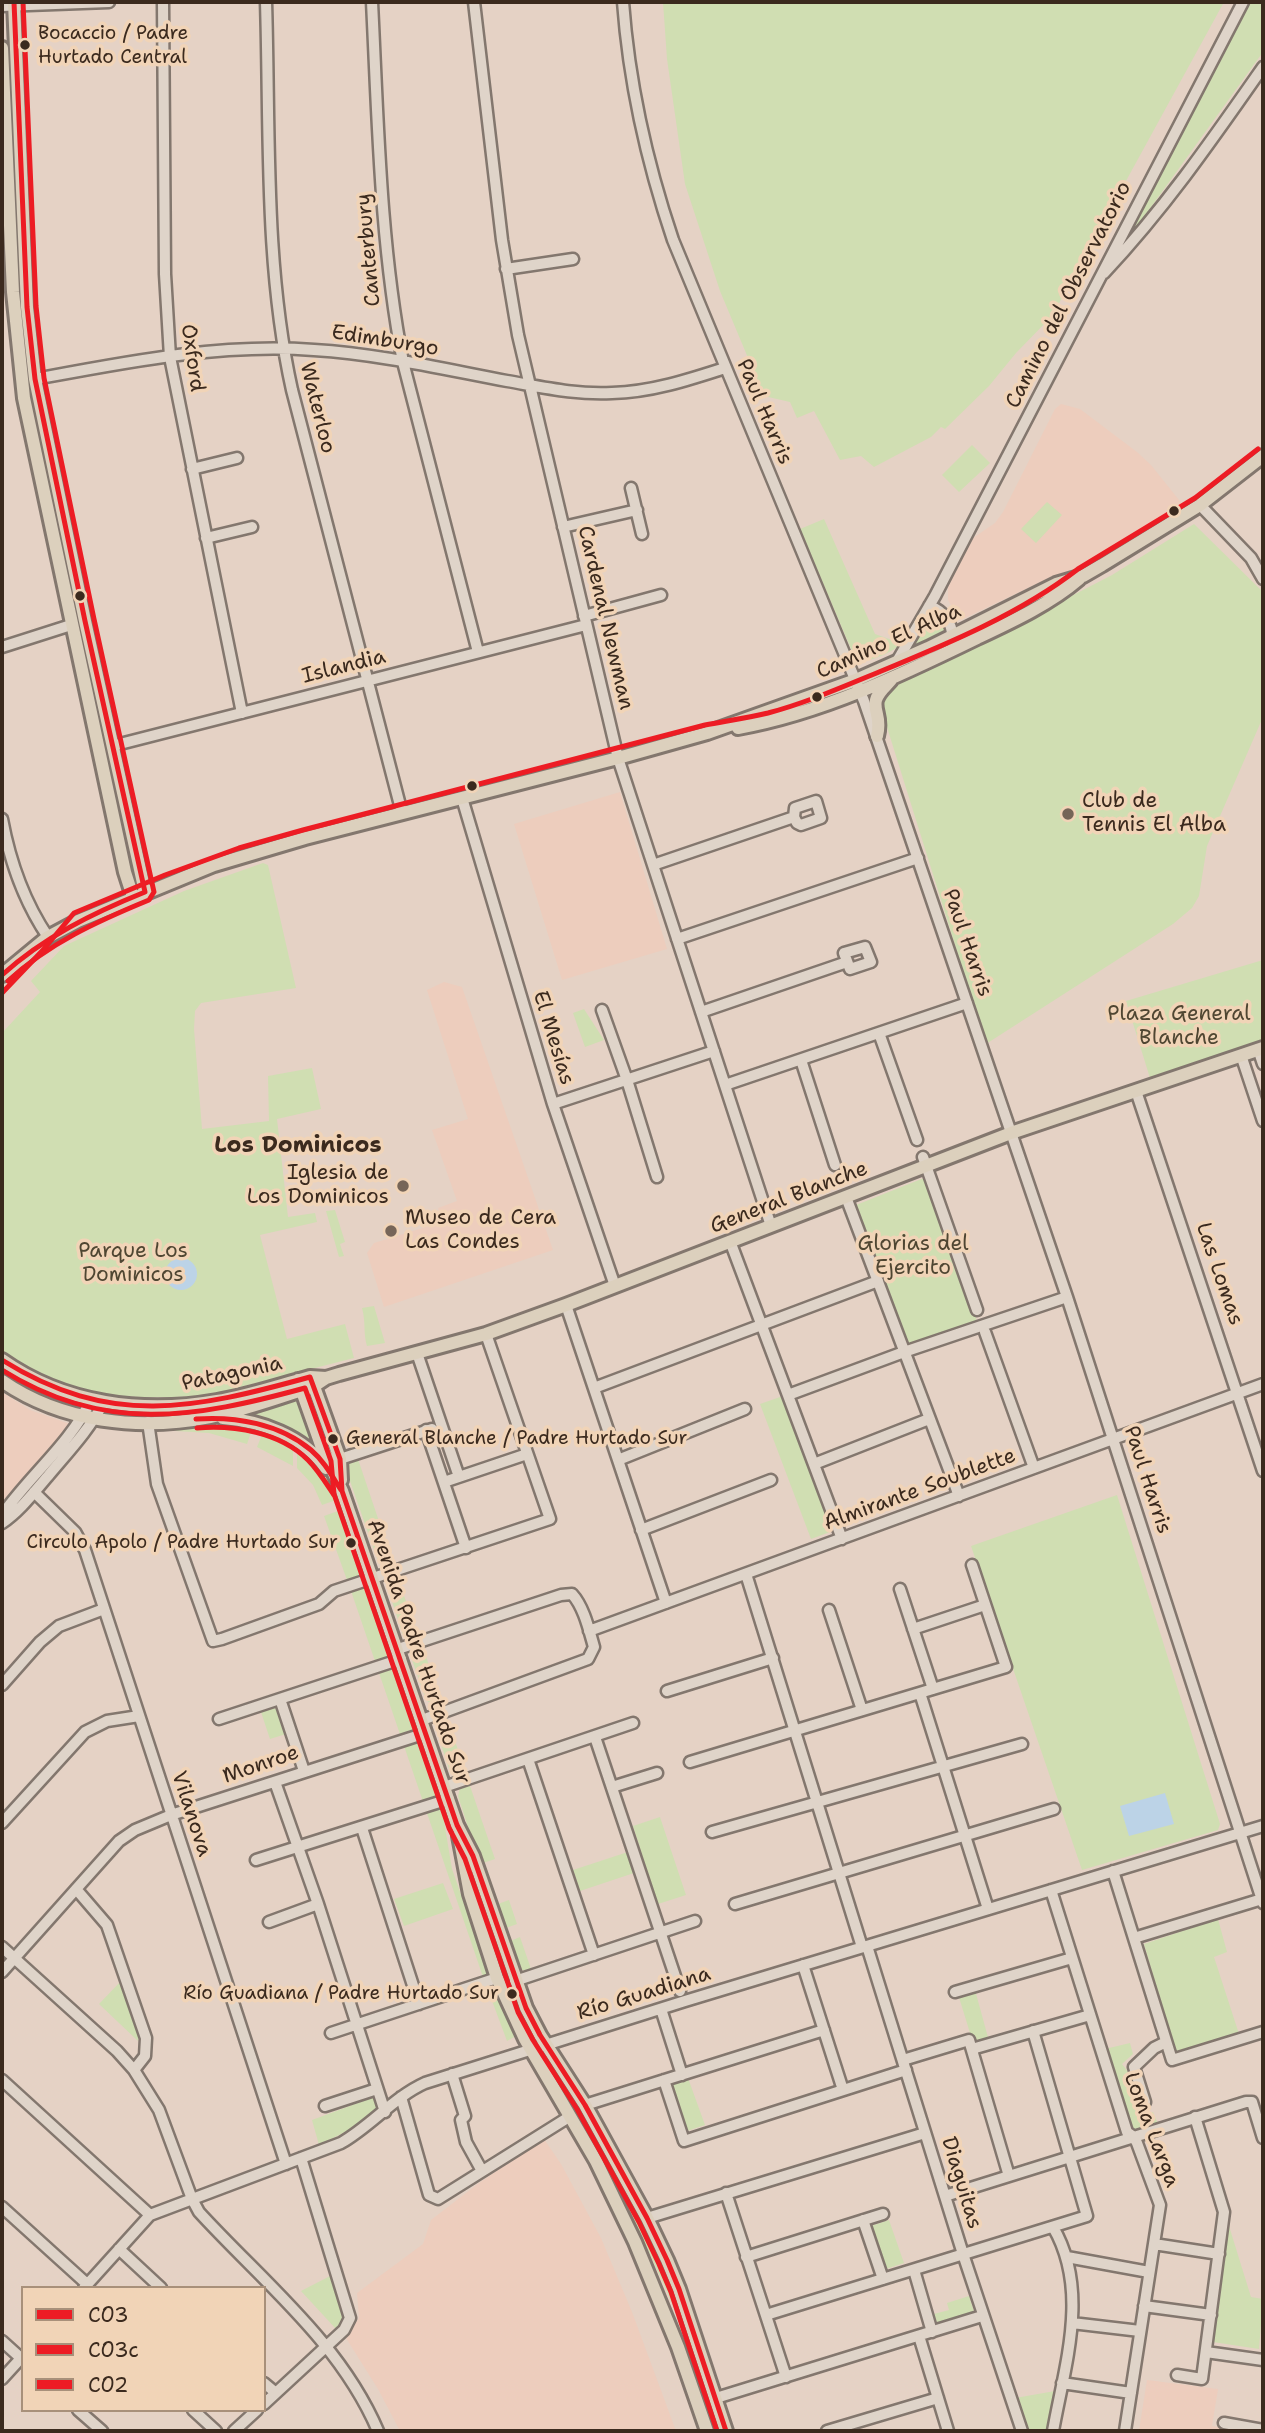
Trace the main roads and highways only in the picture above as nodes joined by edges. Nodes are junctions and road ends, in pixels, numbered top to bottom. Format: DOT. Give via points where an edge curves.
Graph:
graph roads {
  1 [pos="10,4"];
  2 [pos="2,48"];
  3 [pos="8,293"];
  4 [pos="1263,456"];
  5 [pos="1083,576"];
  6 [pos="893,677"];
  7 [pos="858,685"];
  8 [pos="877,736"];
  9 [pos="139,895"];
  10 [pos="2,975"];
  11 [pos="1261,1049"];
  12 [pos="2,1360"];
  13 [pos="2,1381"];
  14 [pos="306,1383"];
  15 [pos="208,1417"];
  16 [pos="342,1491"];
  17 [pos="457,1825"];
  18 [pos="696,2395"];
  19 [pos="716,2398"];
  20 [pos="707,2431"];
  21 [pos="726,2431"];
  1 -- 9 [label="main road" via="35,379"];
  2 -- 3 [label="main road"];
  3 -- 9 [label="main road" via="24,398 71,625 125,872"];
  4 -- 5 [label="main road, Camino El Alba" via="1200,505"];
  5 -- 6 [label="main road, Camino El Alba" via="1036,607"];
  5 -- 7 [label="main road, Camino El Alba" via="1056,584"];
  6 -- 7 [label="main road, Camino El Alba"];
  6 -- 8 [label="main road" via="875,703 880,725"];
  7 -- 9 [label="main road, Camino El Alba" via="814,708 769,722 707,733 242,856"];
  9 -- 10 [label="main road, Camino El Alba" via="48,937"];
  11 -- 14 [label="main road, General Blanche" via="924,1161 846,1197 486,1334"];
  12 -- 14 [label="main road, Patagonia" via="46,1386 97,1401 148,1406 220,1401"];
  13 -- 15 [label="main road, Patagonia" via="42,1404 89,1418 148,1422"];
  14 -- 15 [label="main road, Patagonia"];
  14 -- 16 [label="main road, Avenida Padre Hurtado Sur" via="321,1445"];
  14 -- 16 [label="main road, Avenida Padre Hurtado Sur" via="340,1459"];
  15 -- 16 [label="main road" via="241,1419 299,1442 321,1461"];
  16 -- 17 [label="main road, Avenida Padre Hurtado Sur"];
  17 -- 18 [label="main road, Avenida Padre Hurtado Sur" via="470,1894 497,1978 635,2242"];
  17 -- 19 [label="main road, Avenida Padre Hurtado Sur" via="473,1856 529,2015 647,2218 679,2290"];
  18 -- 19 [label="main road"];
  18 -- 20 [label="main road, Avenida Padre Hurtado Sur"];
  19 -- 21 [label="main road, Avenida Padre Hurtado Sur"];
}
